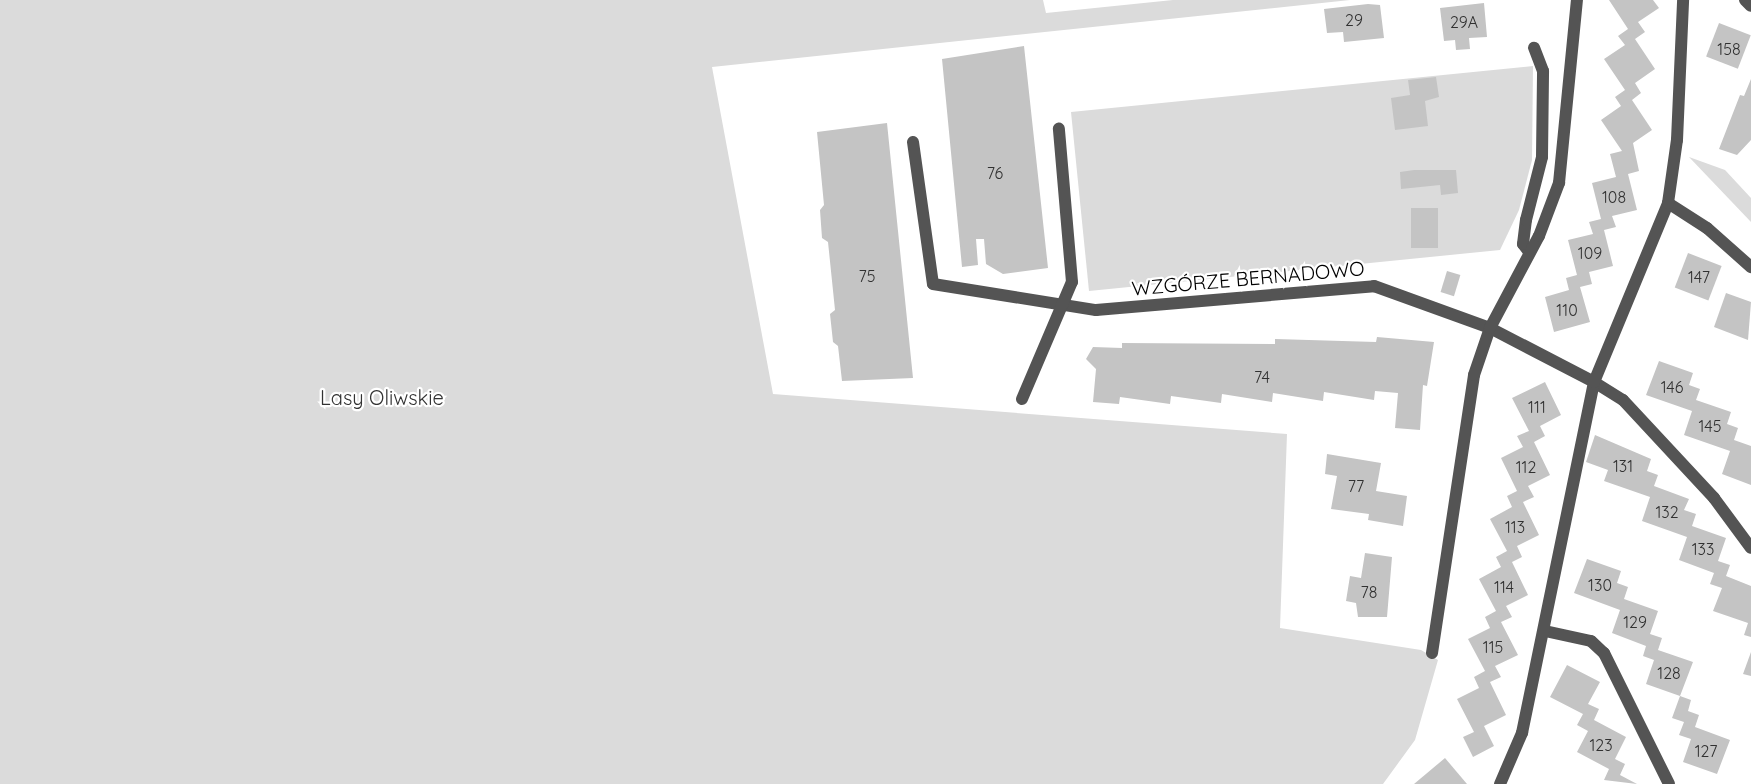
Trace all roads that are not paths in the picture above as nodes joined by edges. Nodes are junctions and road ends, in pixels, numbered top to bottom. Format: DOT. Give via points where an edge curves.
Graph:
graph roads {
  1 [pos="1577,0"];
  2 [pos="1683,0"];
  3 [pos="1746,0"];
  4 [pos="1751,6"];
  5 [pos="1534,48"];
  6 [pos="1059,129"];
  7 [pos="913,142"];
  8 [pos="1668,204"];
  9 [pos="1529,252"];
  10 [pos="1751,267"];
  11 [pos="1065,306"];
  12 [pos="1490,328"];
  13 [pos="1594,382"];
  14 [pos="1022,399"];
  15 [pos="1751,548"];
  16 [pos="1545,631"];
  17 [pos="1432,653"];
  18 [pos="1500,784"];
  19 [pos="1669,784"];
  1 -- 9 [label="street" via="1559,183"];
  2 -- 8 [label="street" via="1677,140"];
  3 -- 4 [label="street"];
  5 -- 9 [label="street" via="1543,71 1542,157 1526,220 1523,244"];
  6 -- 11 [label="street" via="1073,256"];
  7 -- 11 [label="street, WZGÓRZE BERNADOWO" via="933,284"];
  8 -- 10 [label="street" via="1707,228"];
  8 -- 13 [label="street"];
  9 -- 12 [label="street"];
  11 -- 12 [label="street, WZGÓRZE BERNADOWO" via="1096,310 1374,286"];
  11 -- 14 [label="street"];
  12 -- 13 [label="street, WZGÓRZE BERNADOWO"];
  12 -- 17 [label="street" via="1474,375 1464,465"];
  13 -- 15 [label="street, WZGÓRZE BERNADOWO" via="1623,400 1714,498"];
  13 -- 16 [label="street"];
  16 -- 18 [label="street" via="1522,733"];
  16 -- 19 [label="street" via="1591,641 1604,652"];
}
